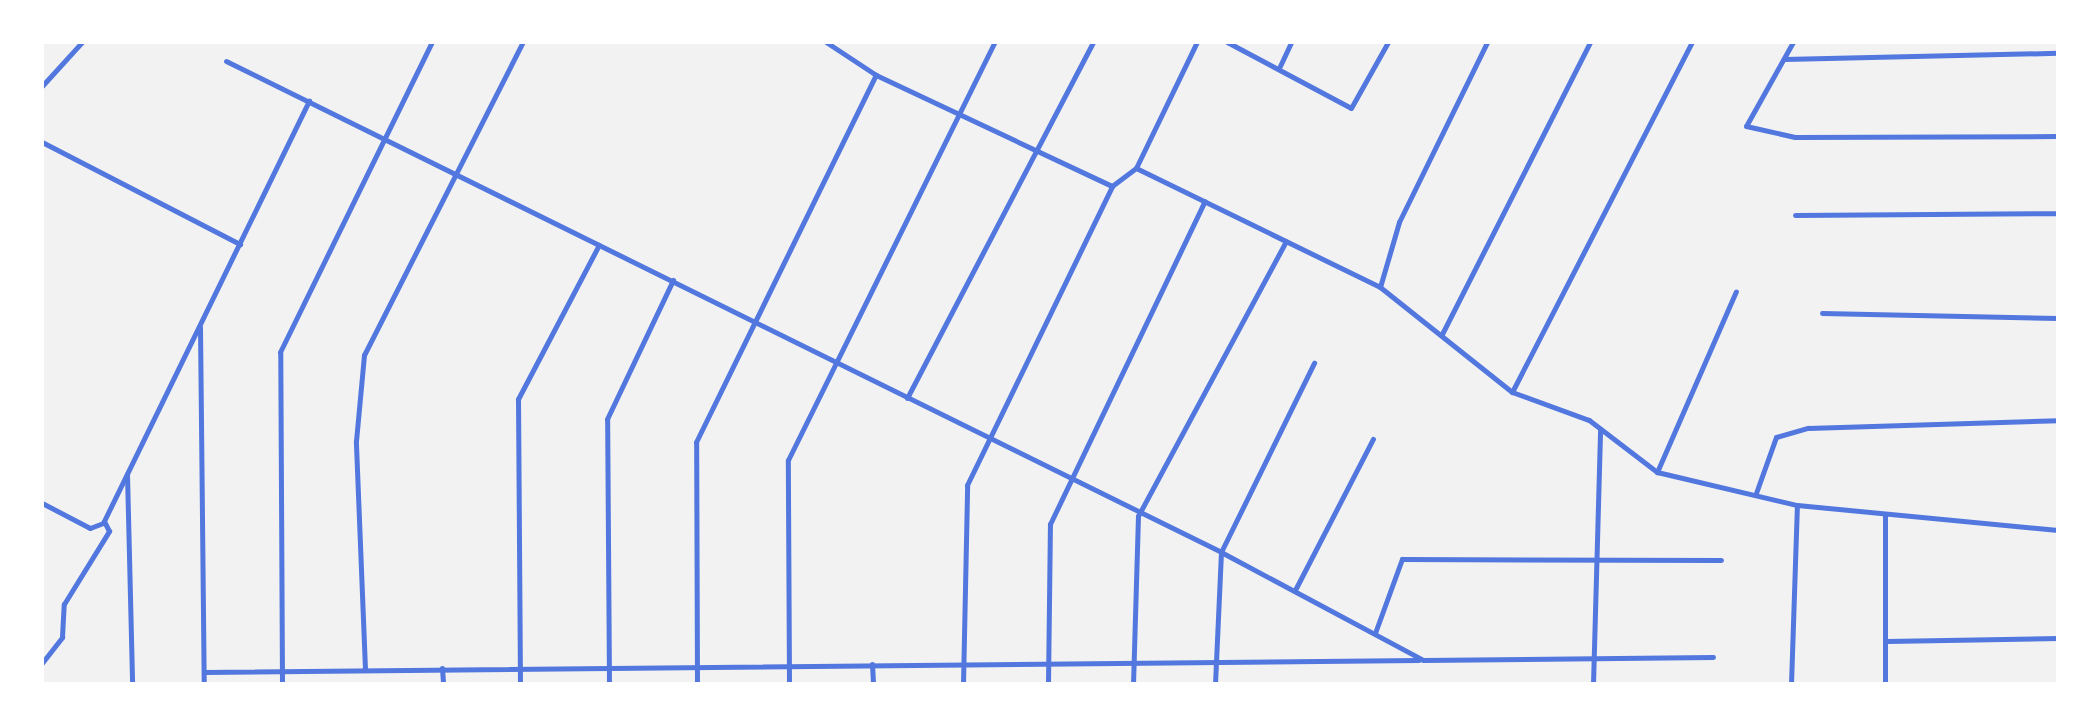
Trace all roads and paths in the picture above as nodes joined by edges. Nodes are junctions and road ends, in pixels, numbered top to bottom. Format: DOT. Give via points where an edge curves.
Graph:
graph roads {
  1 [pos="82,42"];
  2 [pos="432,42"];
  3 [pos="523,42"];
  4 [pos="826,42"];
  5 [pos="995,42"];
  6 [pos="1093,42"];
  7 [pos="1197,42"];
  8 [pos="1227,42"];
  9 [pos="1291,42"];
  10 [pos="1388,42"];
  11 [pos="1487,42"];
  12 [pos="1590,42"];
  13 [pos="1692,42"];
  14 [pos="1793,42"];
  15 [pos="2058,53"];
  16 [pos="1784,59"];
  17 [pos="226,61"];
  18 [pos="1280,66"];
  19 [pos="876,75"];
  20 [pos="42,86"];
  21 [pos="309,101"];
  22 [pos="960,113"];
  23 [pos="382,136"];
  24 [pos="2058,136"];
  25 [pos="42,142"];
  26 [pos="1039,151"];
  27 [pos="1136,168"];
  28 [pos="459,175"];
  29 [pos="1112,186"];
  30 [pos="1205,201"];
  31 [pos="2058,213"];
  32 [pos="1795,215"];
  33 [pos="1286,241"];
  34 [pos="240,244"];
  35 [pos="599,245"];
  36 [pos="674,280"];
  37 [pos="1380,287"];
  38 [pos="1736,291"];
  39 [pos="1822,313"];
  40 [pos="2058,318"];
  41 [pos="754,322"];
  42 [pos="200,326"];
  43 [pos="1442,334"];
  44 [pos="836,363"];
  45 [pos="1314,363"];
  46 [pos="1512,392"];
  47 [pos="907,398"];
  48 [pos="2058,420"];
  49 [pos="1600,429"];
  50 [pos="988,438"];
  51 [pos="1373,439"];
  52 [pos="1657,472"];
  53 [pos="127,473"];
  54 [pos="1068,479"];
  55 [pos="1756,493"];
  56 [pos="42,503"];
  57 [pos="1797,505"];
  58 [pos="1138,516"];
  59 [pos="1885,516"];
  60 [pos="104,521"];
  61 [pos="2058,530"];
  62 [pos="1221,552"];
  63 [pos="1595,556"];
  64 [pos="1721,560"];
  65 [pos="1295,590"];
  66 [pos="1375,633"];
  67 [pos="2058,638"];
  68 [pos="1887,641"];
  69 [pos="1594,656"];
  70 [pos="1713,657"];
  71 [pos="1133,658"];
  72 [pos="1216,658"];
  73 [pos="1423,660"];
  74 [pos="42,663"];
  75 [pos="789,663"];
  76 [pos="697,664"];
  77 [pos="872,664"];
  78 [pos="609,666"];
  79 [pos="962,666"];
  80 [pos="520,667"];
  81 [pos="1048,667"];
  82 [pos="442,668"];
  83 [pos="365,669"];
  84 [pos="281,670"];
  85 [pos="204,672"];
  86 [pos="132,684"];
  87 [pos="204,684"];
  88 [pos="282,684"];
  89 [pos="443,684"];
  90 [pos="520,684"];
  91 [pos="609,684"];
  92 [pos="697,684"];
  93 [pos="789,684"];
  94 [pos="873,684"];
  95 [pos="963,684"];
  96 [pos="1048,684"];
  97 [pos="1133,684"];
  98 [pos="1215,684"];
  99 [pos="1593,684"];
  100 [pos="1791,684"];
  101 [pos="1885,684"];
  1 -- 20 [label="street"];
  2 -- 23 [label="street"];
  3 -- 28 [label="street"];
  4 -- 19 [label="street"];
  5 -- 22 [label="street"];
  6 -- 26 [label="street"];
  7 -- 27 [label="street"];
  8 -- 18 [label="street"];
  9 -- 18 [label="street"];
  10 -- 18 [label="street" via="1351,108"];
  11 -- 37 [label="street" via="1399,222"];
  12 -- 43 [label="street"];
  13 -- 46 [label="street"];
  14 -- 16 [label="street"];
  15 -- 16 [label="street"];
  16 -- 24 [label="street" via="1746,126 1795,137"];
  17 -- 21 [label="street"];
  19 -- 22 [label="street"];
  19 -- 41 [label="street"];
  21 -- 23 [label="street"];
  21 -- 34 [label="street"];
  22 -- 26 [label="street"];
  22 -- 44 [label="street"];
  23 -- 28 [label="street"];
  23 -- 84 [label="street" via="280,352"];
  25 -- 34 [label="street"];
  26 -- 29 [label="street"];
  26 -- 47 [label="street"];
  27 -- 29 [label="street"];
  27 -- 30 [label="street"];
  28 -- 35 [label="street"];
  28 -- 83 [label="street" via="364,355 356,441"];
  29 -- 50 [label="street"];
  30 -- 33 [label="street"];
  30 -- 54 [label="street"];
  31 -- 32 [label="street"];
  33 -- 37 [label="street"];
  33 -- 58 [label="street"];
  34 -- 42 [label="street"];
  35 -- 36 [label="street"];
  35 -- 80 [label="street" via="518,399"];
  36 -- 41 [label="street"];
  36 -- 78 [label="street" via="607,419"];
  37 -- 43 [label="street"];
  38 -- 52 [label="street"];
  39 -- 40 [label="street"];
  41 -- 44 [label="street"];
  41 -- 76 [label="street" via="696,442"];
  42 -- 53 [label="street"];
  42 -- 85 [label="street"];
  43 -- 46 [label="street"];
  44 -- 47 [label="street"];
  44 -- 75 [label="street" via="788,460"];
  45 -- 62 [label="street"];
  46 -- 49 [label="street"];
  47 -- 50 [label="street"];
  48 -- 55 [label="street" via="1808,428 1776,437"];
  49 -- 52 [label="street"];
  49 -- 63 [label="street"];
  50 -- 54 [label="street"];
  50 -- 79 [label="street" via="962,508"];
  51 -- 65 [label="street"];
  52 -- 55 [label="street"];
  53 -- 60 [label="street"];
  53 -- 86 [label="street"];
  54 -- 58 [label="street"];
  54 -- 81 [label="street" via="1047,547"];
  55 -- 57 [label="street"];
  56 -- 60 [label="street" via="90,528"];
  57 -- 59 [label="street"];
  57 -- 100 [label="street"];
  58 -- 62 [label="street"];
  58 -- 71 [label="street"];
  59 -- 61 [label="street"];
  59 -- 68 [label="street"];
  60 -- 74 [label="street" via="109,531 64,604 62,637"];
  62 -- 65 [label="street"];
  62 -- 72 [label="street"];
  63 -- 64 [label="street"];
  63 -- 66 [label="street" via="1402,559"];
  63 -- 69 [label="street"];
  65 -- 66 [label="street"];
  66 -- 73 [label="street"];
  67 -- 68 [label="street"];
  68 -- 101 [label="street"];
  69 -- 70 [label="street"];
  69 -- 73 [label="street"];
  69 -- 99 [label="street"];
  71 -- 72 [label="street"];
  71 -- 81 [label="street"];
  71 -- 97 [label="street"];
  72 -- 73 [label="street"];
  72 -- 98 [label="street"];
  75 -- 76 [label="street"];
  75 -- 77 [label="street"];
  75 -- 93 [label="street"];
  76 -- 78 [label="street"];
  76 -- 92 [label="street"];
  77 -- 79 [label="street"];
  77 -- 94 [label="street"];
  78 -- 80 [label="street"];
  78 -- 91 [label="street"];
  79 -- 81 [label="street"];
  79 -- 95 [label="street"];
  80 -- 82 [label="street"];
  80 -- 90 [label="street"];
  81 -- 96 [label="street"];
  82 -- 83 [label="street"];
  82 -- 89 [label="street"];
  83 -- 84 [label="street"];
  84 -- 85 [label="street"];
  84 -- 88 [label="street"];
  85 -- 87 [label="street"];
}
